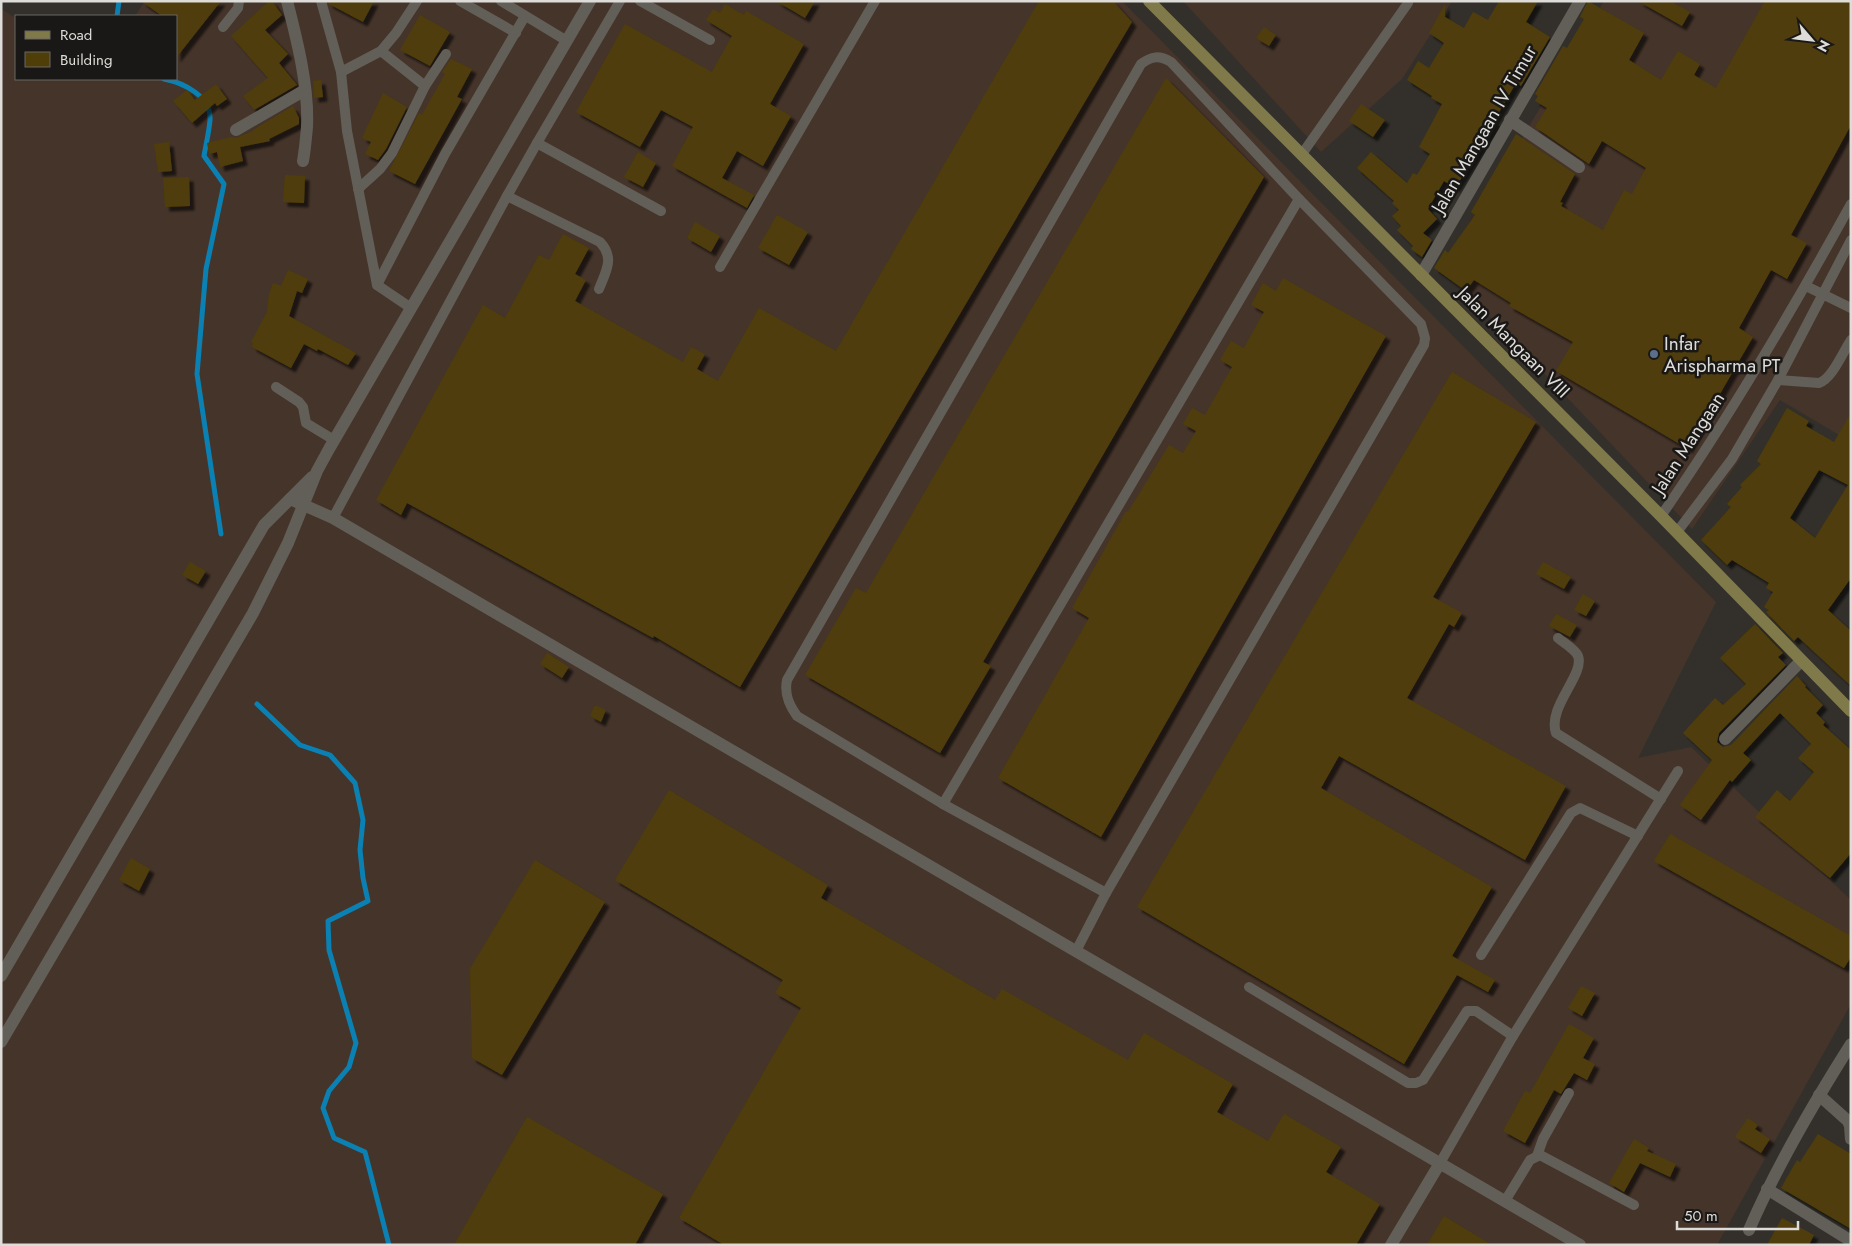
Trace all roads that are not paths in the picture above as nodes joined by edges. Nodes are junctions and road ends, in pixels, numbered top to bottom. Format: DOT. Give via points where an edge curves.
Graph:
graph roads {
  1 [pos="239,1"];
  2 [pos="287,1"];
  3 [pos="321,1"];
  4 [pos="417,1"];
  5 [pos="460,1"];
  6 [pos="501,1"];
  7 [pos="590,1"];
  8 [pos="620,1"];
  9 [pos="640,1"];
  10 [pos="875,1"];
  11 [pos="1150,1"];
  12 [pos="1580,1"];
  13 [pos="1408,4"];
  14 [pos="526,16"];
  15 [pos="224,27"];
  16 [pos="516,33"];
  17 [pos="710,40"];
  18 [pos="567,41"];
  19 [pos="381,51"];
  20 [pos="446,54"];
  21 [pos="341,72"];
  22 [pos="425,86"];
  23 [pos="305,90"];
  24 [pos="1510,120"];
  25 [pos="236,130"];
  26 [pos="537,143"];
  27 [pos="1302,154"];
  28 [pos="304,161"];
  29 [pos="1579,167"];
  30 [pos="358,189"];
  31 [pos="507,196"];
  32 [pos="1299,199"];
  33 [pos="1851,204"];
  34 [pos="661,211"];
  35 [pos="1851,240"];
  36 [pos="720,267"];
  37 [pos="1421,275"];
  38 [pos="377,285"];
  39 [pos="1806,286"];
  40 [pos="599,289"];
  41 [pos="1822,294"];
  42 [pos="411,308"];
  43 [pos="1851,308"];
  44 [pos="1851,340"];
  45 [pos="1778,380"];
  46 [pos="276,387"];
  47 [pos="334,440"];
  48 [pos="317,471"];
  49 [pos="290,498"];
  50 [pos="304,504"];
  51 [pos="1661,516"];
  52 [pos="333,518"];
  53 [pos="1677,532"];
  54 [pos="1558,638"];
  55 [pos="1801,661"];
  56 [pos="1851,711"];
  57 [pos="1725,739"];
  58 [pos="1678,771"];
  59 [pos="1661,799"];
  60 [pos="943,804"];
  61 [pos="1638,836"];
  62 [pos="1106,893"];
  63 [pos="1076,951"];
  64 [pos="1481,955"];
  65 [pos="1,976"];
  66 [pos="1249,987"];
  67 [pos="1513,1036"];
  68 [pos="1,1042"];
  69 [pos="1851,1044"];
  70 [pos="1569,1093"];
  71 [pos="1819,1095"];
  72 [pos="1851,1139"];
  73 [pos="1537,1156"];
  74 [pos="1440,1163"];
  75 [pos="1767,1189"];
  76 [pos="1505,1201"];
  77 [pos="1634,1205"];
  78 [pos="1749,1230"];
  79 [pos="1851,1241"];
  80 [pos="1391,1245"];
  81 [pos="1580,1245"];
  1 -- 15 [label="lane" via="238,8"];
  2 -- 23 [label="street"];
  3 -- 21 [label="lane"];
  4 -- 19 [label="lane"];
  5 -- 16 [label="lane"];
  6 -- 14 [label="lane"];
  7 -- 18 [label="street"];
  8 -- 26 [label="lane"];
  9 -- 17 [label="lane"];
  10 -- 36 [label="lane"];
  11 -- 27 [label="street, Jalan Mangaan VIII"];
  12 -- 24 [label="street, Jalan Mangaan IV Timur"];
  13 -- 27 [label="lane"];
  14 -- 16 [label="lane"];
  14 -- 18 [label="lane"];
  16 -- 38 [label="lane" via="445,154"];
  18 -- 42 [label="street"];
  19 -- 21 [label="lane"];
  19 -- 22 [label="lane"];
  20 -- 22 [label="lane"];
  21 -- 30 [label="lane" via="347,131"];
  22 -- 30 [label="lane" via="392,153"];
  23 -- 25 [label="street"];
  23 -- 28 [label="street" via="307,126"];
  24 -- 29 [label="street"];
  24 -- 37 [label="street, Jalan Mangaan IV Timur"];
  26 -- 31 [label="lane"];
  26 -- 34 [label="lane"];
  27 -- 37 [label="street, Jalan Mangaan VIII"];
  30 -- 38 [label="lane"];
  31 -- 40 [label="lane" via="600,242 609,254"];
  31 -- 52 [label="lane"];
  32 -- 60 [label="lane"];
  32 -- 60 [label="lane" via="1171,62 1157,57 1141,64 787,680 787,699 797,716"];
  32 -- 62 [label="lane" via="1421,324 1424,345"];
  33 -- 39 [label="lane, Jalan Mangaan"];
  35 -- 41 [label="lane"];
  37 -- 51 [label="street, Jalan Mangaan VIII"];
  38 -- 42 [label="lane"];
  39 -- 41 [label="lane"];
  39 -- 51 [label="lane, Jalan Mangaan" via="1710,446"];
  41 -- 43 [label="lane"];
  41 -- 45 [label="lane"];
  42 -- 47 [label="street"];
  44 -- 45 [label="lane" via="1830,376 1822,382"];
  45 -- 53 [label="lane" via="1732,459"];
  46 -- 47 [label="lane" via="299,402 306,423"];
  47 -- 48 [label="street"];
  48 -- 49 [label="street"];
  48 -- 50 [label="street"];
  49 -- 50 [label="street"];
  49 -- 65 [label="street" via="264,525"];
  50 -- 52 [label="street"];
  50 -- 68 [label="street" via="253,613"];
  51 -- 53 [label="street, Jalan Mangaan VIII"];
  52 -- 63 [label="street"];
  53 -- 55 [label="street, Jalan Mangaan VIII"];
  54 -- 59 [label="lane" via="1577,654 1580,663 1553,724 1556,732"];
  55 -- 56 [label="street, Jalan Mangaan VIII"];
  55 -- 57 [label="street"];
  58 -- 59 [label="lane"];
  59 -- 61 [label="lane"];
  60 -- 62 [label="lane"];
  61 -- 64 [label="lane" via="1580,808 1571,813"];
  61 -- 67 [label="lane"];
  62 -- 63 [label="lane"];
  63 -- 74 [label="street"];
  66 -- 67 [label="lane" via="1408,1083 1423,1080 1467,1011 1476,1011"];
  67 -- 74 [label="lane"];
  69 -- 71 [label="street"];
  70 -- 73 [label="lane"];
  71 -- 72 [label="street" via="1848,1121"];
  71 -- 75 [label="street"];
  73 -- 76 [label="lane" via="1530,1160"];
  73 -- 77 [label="lane"];
  74 -- 76 [label="street"];
  74 -- 80 [label="street"];
  75 -- 78 [label="street"];
  75 -- 79 [label="street"];
  76 -- 81 [label="street"];
}
